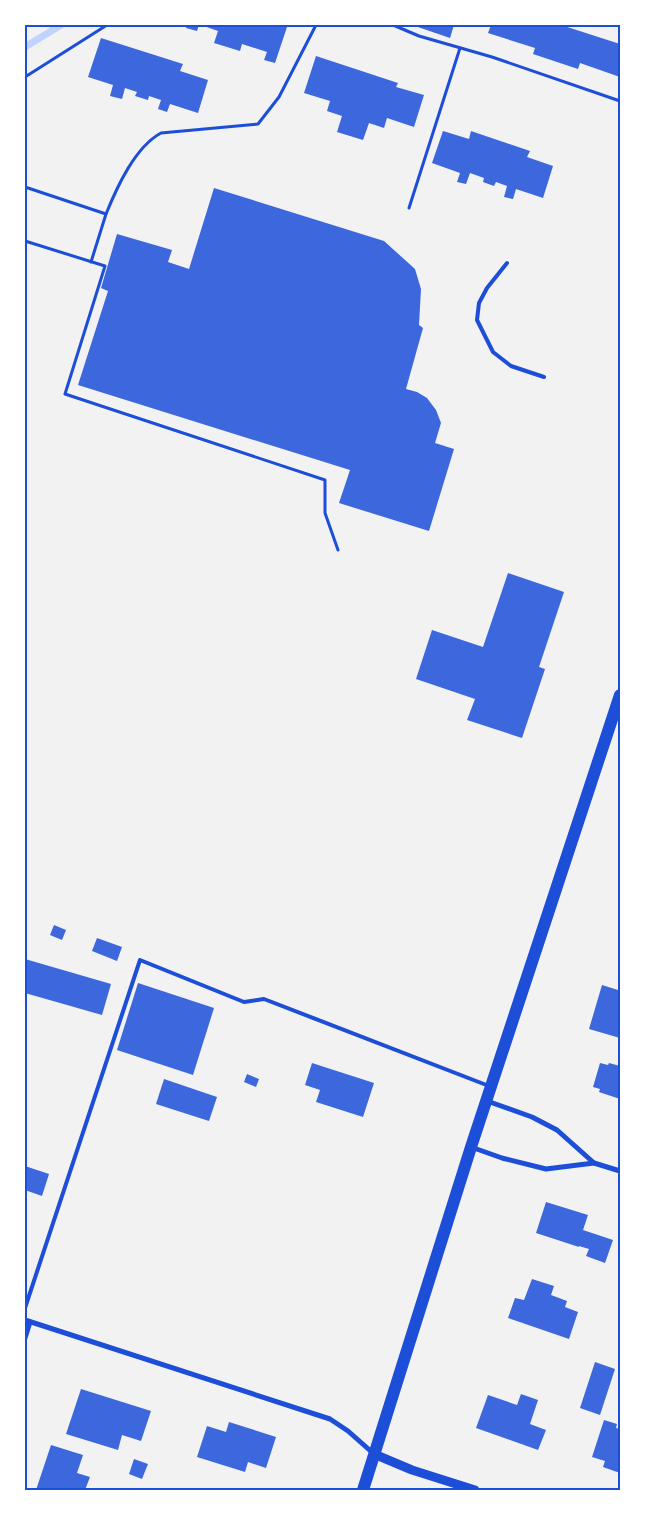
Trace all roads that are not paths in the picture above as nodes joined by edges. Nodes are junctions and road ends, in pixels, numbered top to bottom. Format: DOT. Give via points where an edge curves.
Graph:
graph roads {
  1 [pos="507,263"];
  2 [pos="544,377"];
  3 [pos="620,695"];
  4 [pos="491,1087"];
  5 [pos="486,1101"];
  6 [pos="471,1147"];
  7 [pos="594,1163"];
  8 [pos="620,1171"];
  9 [pos="25,1308"];
  10 [pos="28,1321"];
  11 [pos="25,1338"];
  12 [pos="374,1454"];
  13 [pos="363,1490"];
  14 [pos="475,1490"];
  1 -- 2 [label="lane" via="479,303 477,320 493,352 511,366"];
  3 -- 4 [label="main road"];
  4 -- 5 [label="main road"];
  4 -- 9 [label="lane" via="264,999 244,1002 140,960"];
  5 -- 6 [label="main road"];
  5 -- 7 [label="street" via="532,1117 557,1130"];
  6 -- 7 [label="street" via="546,1169"];
  6 -- 12 [label="main road"];
  7 -- 8 [label="street"];
  10 -- 11 [label="street"];
  10 -- 12 [label="street" via="330,1419"];
  12 -- 13 [label="main road"];
  12 -- 14 [label="street"];
}
